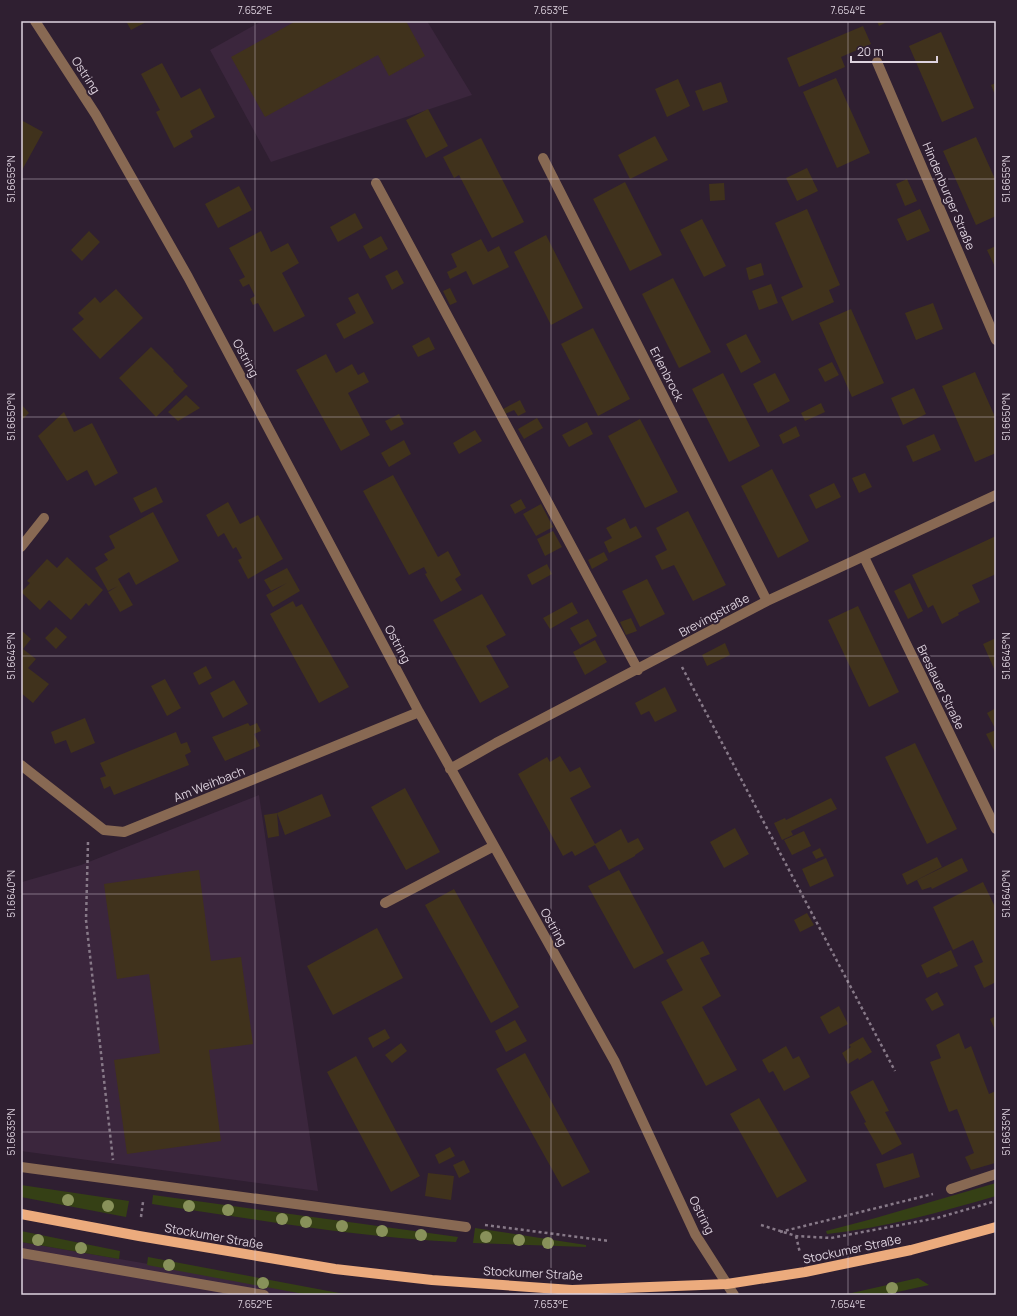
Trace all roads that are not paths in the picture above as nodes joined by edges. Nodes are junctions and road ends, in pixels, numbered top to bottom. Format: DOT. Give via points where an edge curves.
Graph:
graph roads {
  1 [pos="35,21"];
  2 [pos="877,62"];
  3 [pos="543,158"];
  4 [pos="376,183"];
  5 [pos="996,340"];
  6 [pos="996,495"];
  7 [pos="44,518"];
  8 [pos="21,547"];
  9 [pos="864,557"];
  10 [pos="767,601"];
  11 [pos="638,670"];
  12 [pos="419,712"];
  13 [pos="21,765"];
  14 [pos="450,769"];
  15 [pos="996,829"];
  16 [pos="494,846"];
  17 [pos="385,903"];
  18 [pos="21,1167"];
  19 [pos="996,1174"];
  20 [pos="951,1189"];
  21 [pos="21,1214"];
  22 [pos="466,1227"];
  23 [pos="996,1227"];
  24 [pos="21,1252"];
  25 [pos="727,1284"];
  26 [pos="264,1295"];
  27 [pos="734,1295"];
  1 -- 12 [label="street, Ostring" via="96,115 188,277"];
  2 -- 5 [label="street, Hindenburger Straße"];
  3 -- 10 [label="street, Erlenbrock"];
  4 -- 11 [label="street"];
  6 -- 9 [label="street, Brevingstraße"];
  7 -- 8 [label="street"];
  9 -- 10 [label="street, Brevingstraße"];
  9 -- 15 [label="street, Breslauer Straße"];
  10 -- 11 [label="street, Brevingstraße"];
  11 -- 14 [label="street, Brevingstraße"];
  12 -- 13 [label="street, Am Weihbach" via="124,832 104,830"];
  12 -- 14 [label="street, Ostring"];
  14 -- 16 [label="street, Ostring"];
  16 -- 17 [label="street"];
  16 -- 25 [label="street, Ostring" via="615,1062 695,1234"];
  18 -- 22 [label="street"];
  19 -- 20 [label="street"];
  21 -- 25 [label="main road, Stockumer Straße" via="335,1269 432,1280 572,1290"];
  23 -- 25 [label="main road, Stockumer Straße" via="911,1250 804,1272"];
  24 -- 26 [label="street"];
  25 -- 27 [label="street, Ostring"];
}
